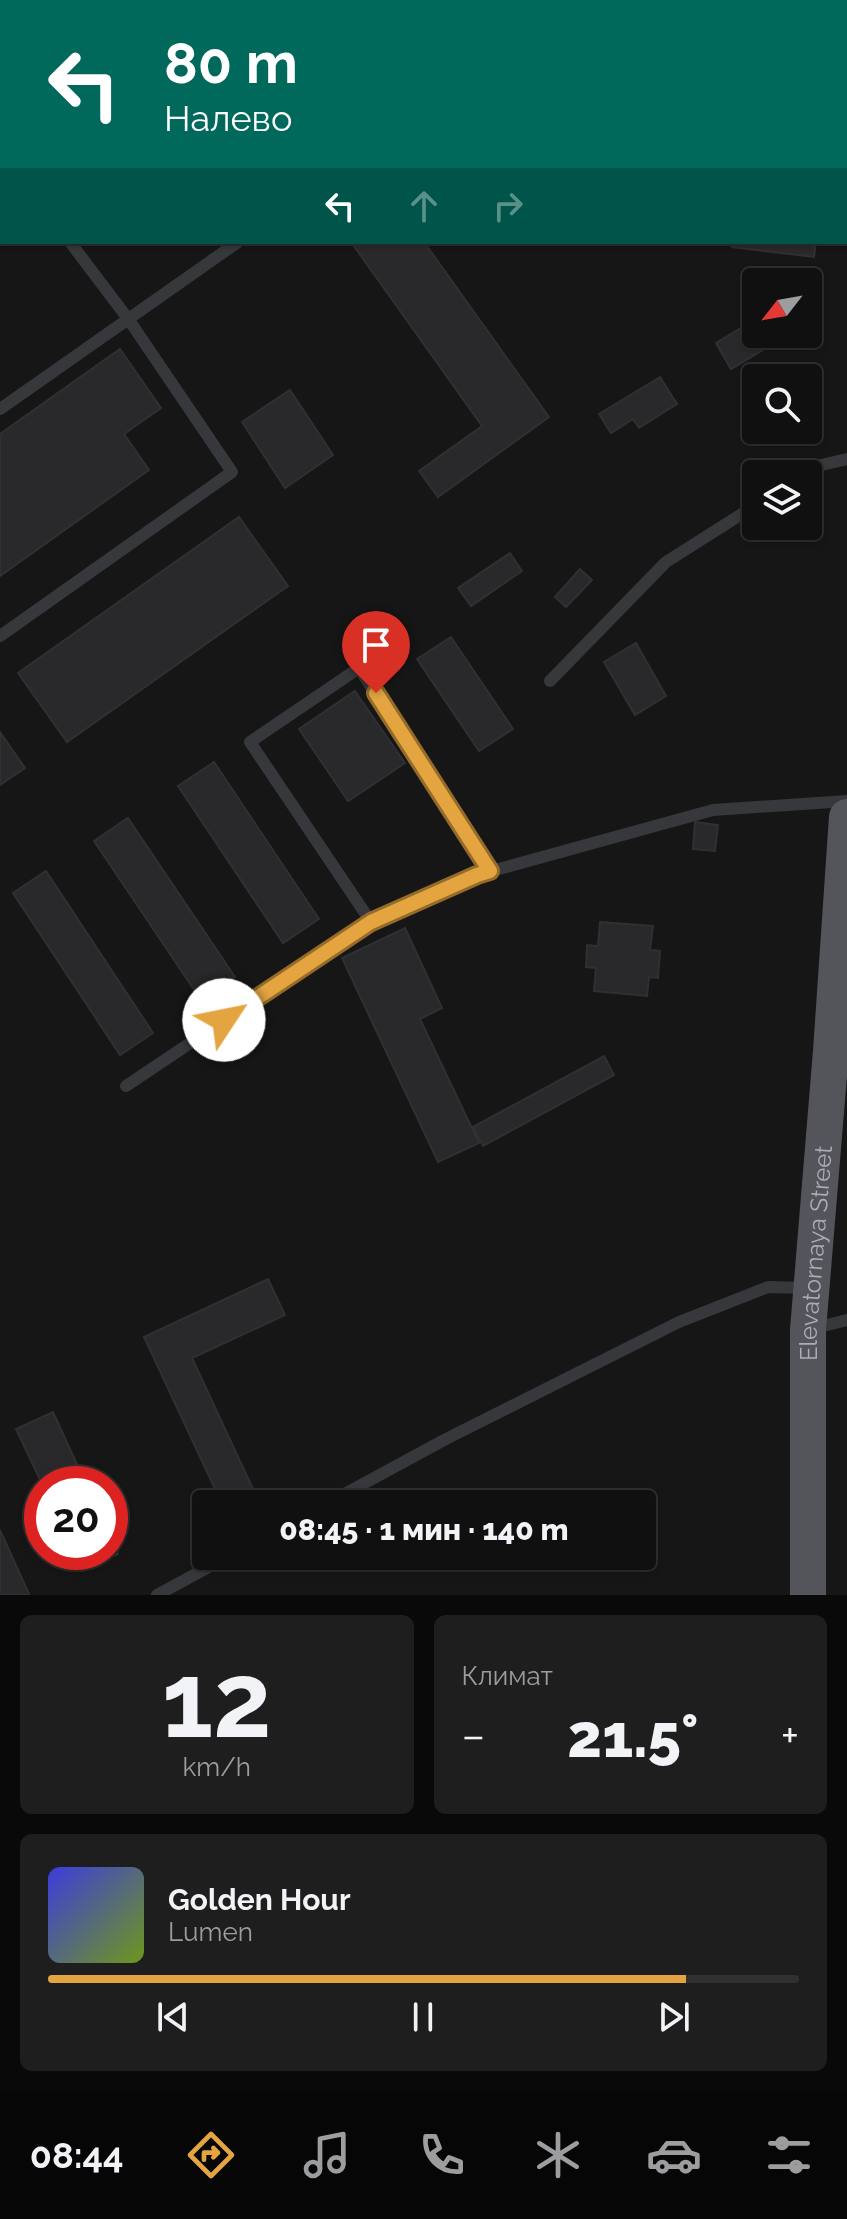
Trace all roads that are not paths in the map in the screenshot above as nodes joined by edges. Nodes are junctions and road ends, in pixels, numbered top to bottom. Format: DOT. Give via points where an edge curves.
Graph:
graph roads {
  1 [pos="72,244"];
  2 [pos="235,244"];
  3 [pos="129,320"];
  4 [pos="0,409"];
  5 [pos="847,459"];
  6 [pos="822,465"];
  7 [pos="742,514"];
  8 [pos="0,636"];
  9 [pos="550,681"];
  10 [pos="847,801"];
  11 [pos="847,817"];
  12 [pos="490,871"];
  13 [pos="371,922"];
  14 [pos="126,1086"];
  15 [pos="812,1288"];
  16 [pos="847,1320"];
  17 [pos="808,1330"];
  18 [pos="352,1490"];
  19 [pos="203,1570"];
  20 [pos="157,1595"];
  21 [pos="808,1595"];
  1 -- 3 [label="lane"];
  2 -- 3 [label="lane"];
  3 -- 4 [label="lane"];
  3 -- 8 [label="lane" via="232,472"];
  5 -- 6 [label="lane"];
  7 -- 9 [label="lane" via="666,562"];
  10 -- 12 [label="lane" via="713,810"];
  11 -- 15 [label="main road, Elevatornaya Street" via="831,1119"];
  12 -- 13 [label="lane"];
  12 -- 13 [label="lane" via="359,668 250,742"];
  13 -- 14 [label="lane"];
  15 -- 17 [label="main road, Elevatornaya Street"];
  15 -- 18 [label="lane" via="768,1287 679,1322"];
  16 -- 17 [label="lane"];
  17 -- 21 [label="main road, Elevatornaya Street"];
  19 -- 20 [label="lane"];
}
